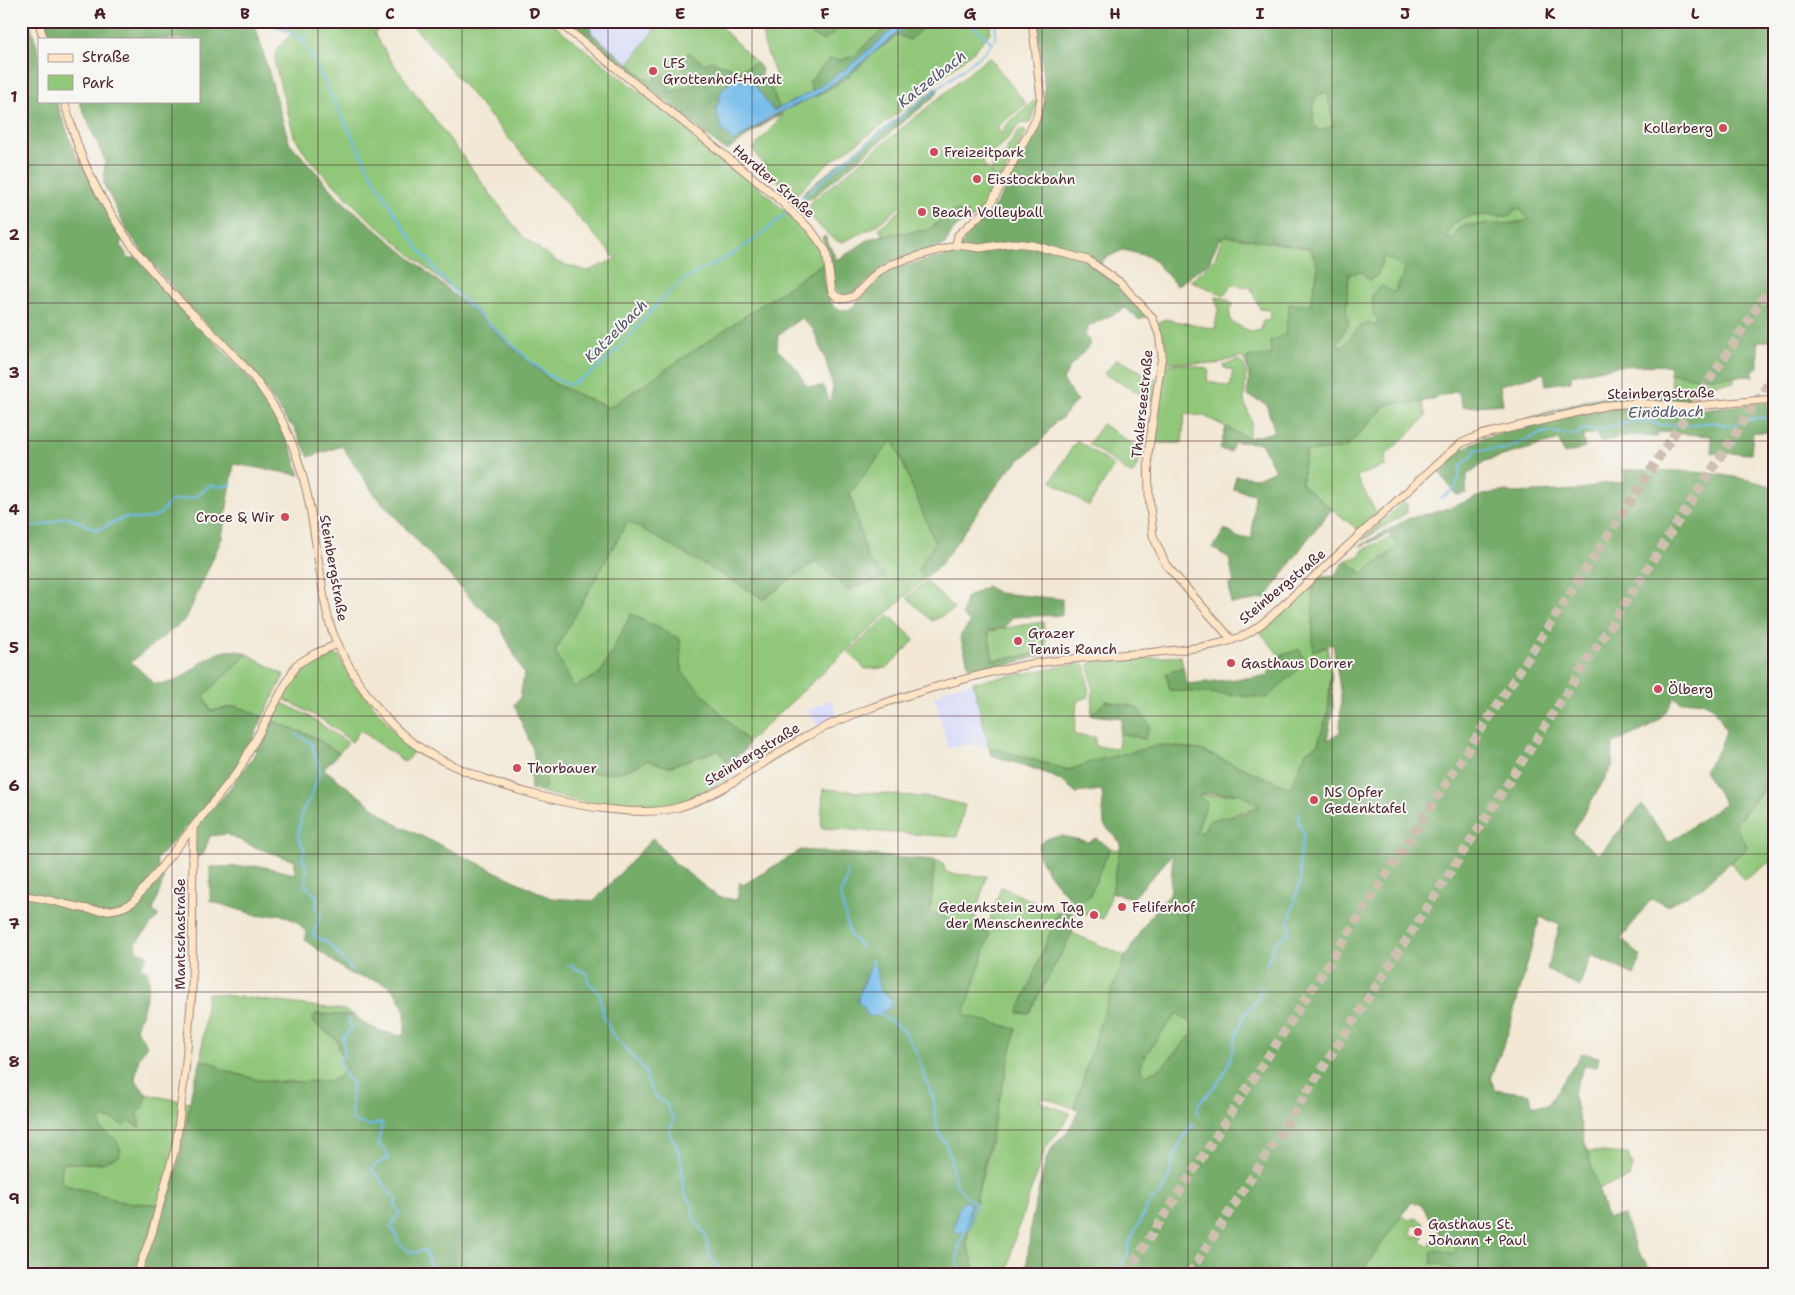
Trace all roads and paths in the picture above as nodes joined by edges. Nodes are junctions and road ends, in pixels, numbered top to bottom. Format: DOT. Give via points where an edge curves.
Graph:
graph roads {
  1 [pos="38,21"];
  2 [pos="557,21"];
  3 [pos="1032,21"];
  4 [pos="44,38"];
  5 [pos="64,102"];
  6 [pos="956,245"];
  7 [pos="1774,399"];
  8 [pos="1232,640"];
  9 [pos="338,644"];
  10 [pos="193,829"];
  11 [pos="21,896"];
  12 [pos="137,1274"];
  1 -- 4 [label="main road"];
  2 -- 6 [label="main road, Hardter Straße" via="795,215 822,243 827,254 832,292 837,297 854,296 878,272 892,264"];
  3 -- 6 [label="main road" via="1040,98 1036,119 989,207 963,230"];
  5 -- 9 [label="main road, Steinbergstraße" via="82,157 113,217 166,286 247,369 280,417 294,445 304,477 326,606"];
  6 -- 8 [label="main road, Thalerseestraße" via="980,248 1014,243 1088,260 1121,283 1152,317 1160,334 1162,355 1148,454 1153,536 1166,565"];
  7 -- 8 [label="main road, Steinbergstraße" via="1684,406 1609,405 1470,438 1449,453 1270,617"];
  8 -- 9 [label="main road, Steinbergstraße" via="1144,654 1036,663 944,685 846,716 801,739 713,793 690,803 642,813 598,809 540,795 445,763 413,743 388,720 356,677"];
  9 -- 10 [label="main road" via="296,665 239,770"];
  10 -- 11 [label="main road" via="142,893 124,908 101,911"];
  10 -- 12 [label="main road, Mantschastraße" via="192,992 185,1072 174,1153"];
}
